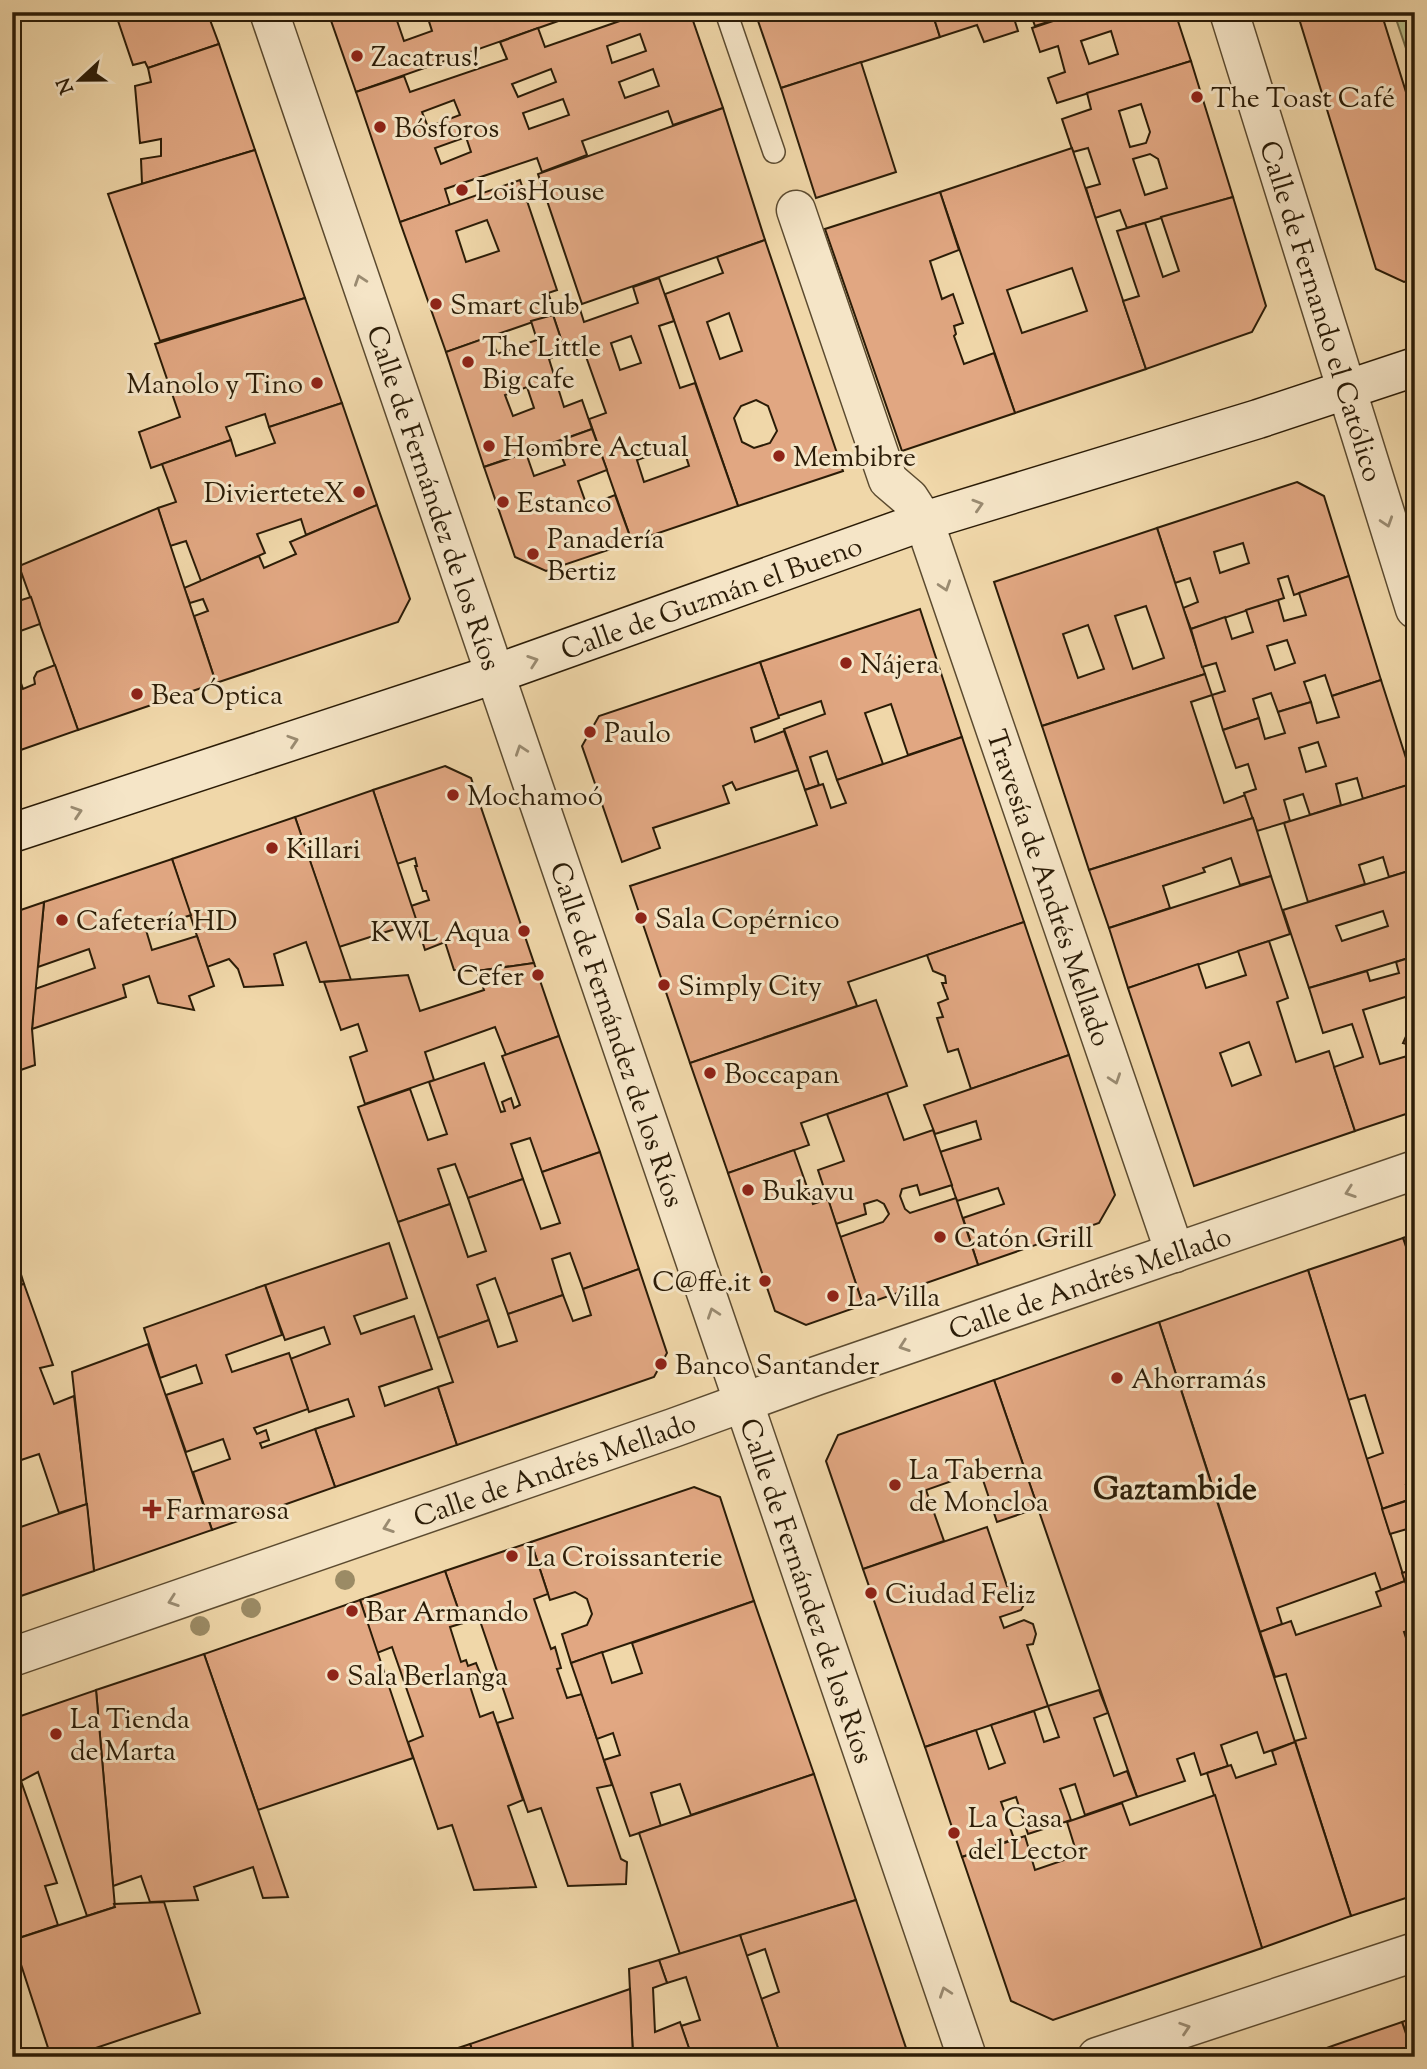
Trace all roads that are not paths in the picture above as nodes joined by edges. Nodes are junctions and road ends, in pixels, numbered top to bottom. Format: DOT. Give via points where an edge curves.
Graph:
graph roads {
  1 [pos="269,12"];
  2 [pos="726,12"];
  3 [pos="1229,12"];
  4 [pos="774,152"];
  5 [pos="796,210"];
  6 [pos="1415,367"];
  7 [pos="1347,390"];
  8 [pos="925,521"];
  9 [pos="1415,609"];
  10 [pos="495,674"];
  11 [pos="12,833"];
  12 [pos="1415,1170"];
  13 [pos="1175,1253"];
  14 [pos="744,1402"];
  15 [pos="12,1657"];
  16 [pos="1415,1952"];
  17 [pos="967,2057"];
  18 [pos="1097,2057"];
  10 -- 1 [label="street, Calle de Fernández de los Ríos, one-way"];
  2 -- 4 [label="lane"];
  3 -- 7 [label="street, Calle de Fernando el Católico"];
  5 -- 8 [label="street, Travesía de Andrés Mellado" via="888,480 909,498"];
  6 -- 7 [label="street, Calle de Guzmán el Bueno"];
  8 -- 7 [label="street, Calle de Guzmán el Bueno, one-way"];
  7 -- 9 [label="street, Calle de Fernando el Católico, one-way"];
  10 -- 8 [label="street, Calle de Guzmán el Bueno, one-way"];
  8 -- 13 [label="street, Travesía de Andrés Mellado, one-way"];
  11 -- 10 [label="street, Calle de Guzmán el Bueno, one-way"];
  14 -- 10 [label="street, Calle de Fernández de los Ríos, one-way"];
  12 -- 13 [label="street, Calle de Andrés Mellado, one-way"];
  13 -- 14 [label="street, Calle de Andrés Mellado, one-way"];
  14 -- 15 [label="street, Calle de Andrés Mellado, one-way"];
  17 -- 14 [label="street, Calle de Fernández de los Ríos, one-way"];
  18 -- 16 [label="street, one-way"];
}
